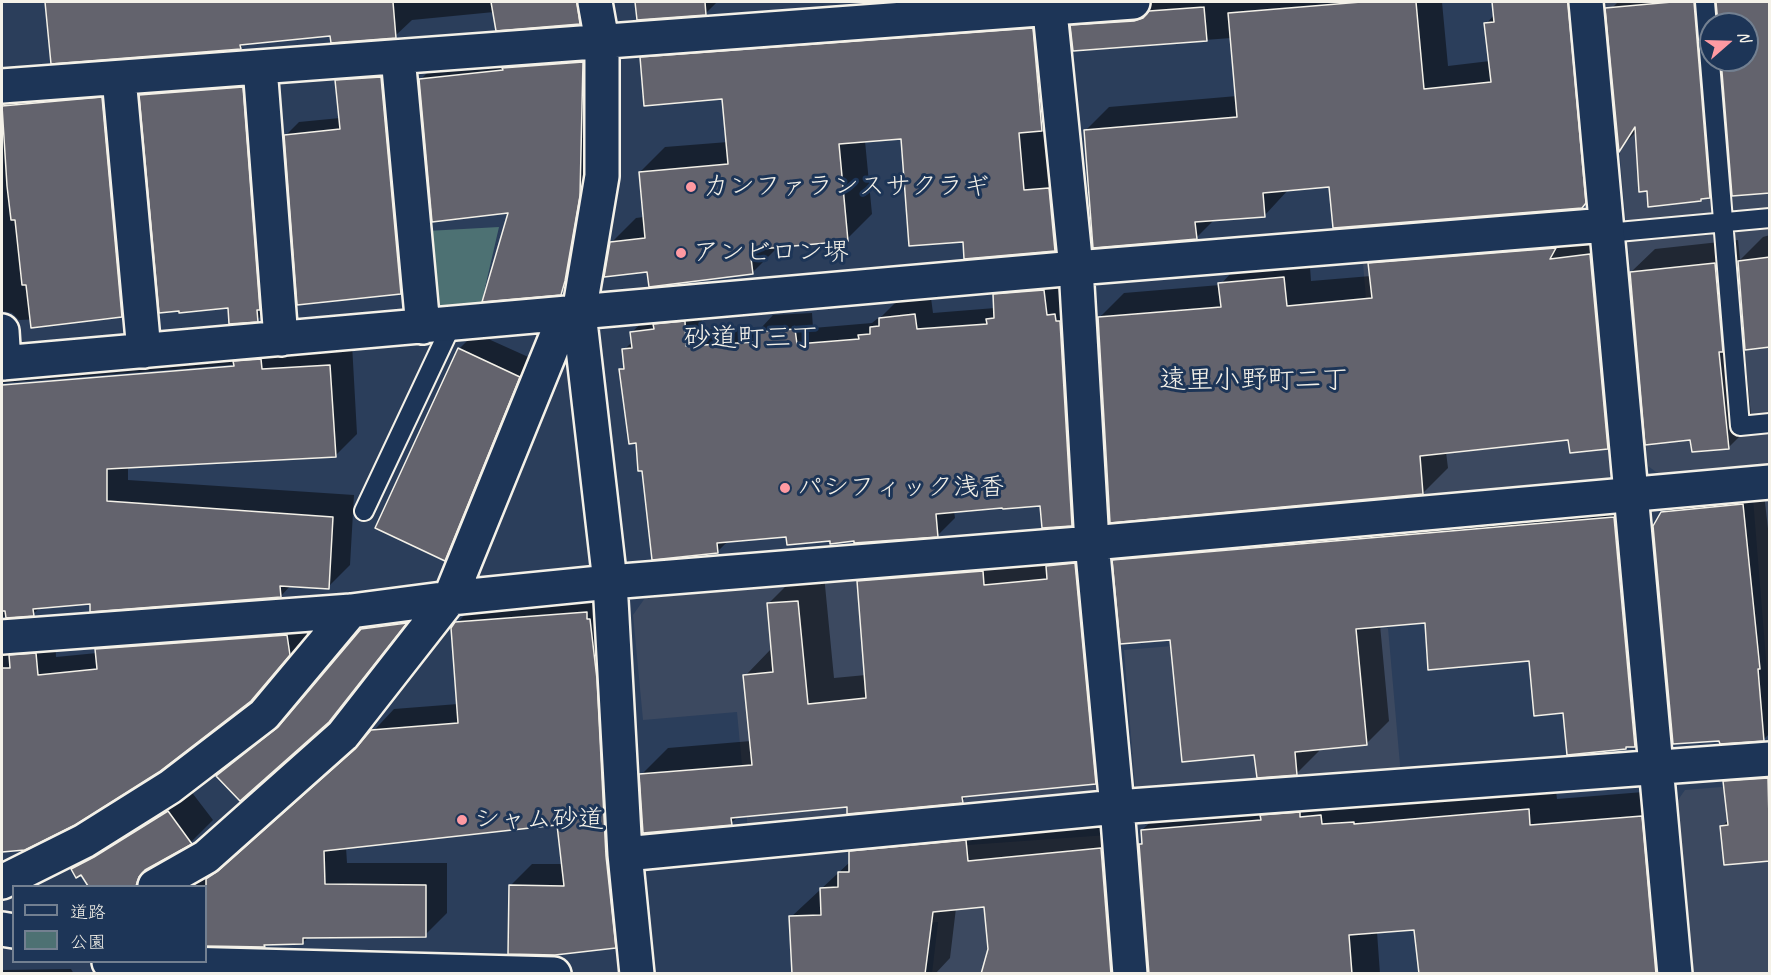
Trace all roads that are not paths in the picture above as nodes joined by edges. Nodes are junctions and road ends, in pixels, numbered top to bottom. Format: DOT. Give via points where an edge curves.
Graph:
graph roads {
  1 [pos="595,2"];
  2 [pos="1133,2"];
  3 [pos="1586,2"];
  4 [pos="1705,2"];
  5 [pos="1049,5"];
  6 [pos="602,41"];
  7 [pos="398,57"];
  8 [pos="260,67"];
  9 [pos="119,78"];
  10 [pos="2,86"];
  11 [pos="1770,218"];
  12 [pos="1723,222"];
  13 [pos="1607,229"];
  14 [pos="1076,268"];
  15 [pos="579,313"];
  16 [pos="438,326"];
  17 [pos="282,339"];
  18 [pos="144,351"];
  19 [pos="2,353"];
  20 [pos="1770,423"];
  21 [pos="1770,482"];
  22 [pos="1631,494"];
  23 [pos="364,511"];
  24 [pos="1092,543"];
  25 [pos="610,582"];
  26 [pos="450,598"];
  27 [pos="351,611"];
  28 [pos="2,637"];
  29 [pos="1770,759"];
  30 [pos="1656,768"];
  31 [pos="1117,807"];
  32 [pos="625,854"];
  33 [pos="2,882"];
  34 [pos="157,885"];
  35 [pos="146,963"];
  36 [pos="554,974"];
  37 [pos="637,974"];
  38 [pos="1130,974"];
  39 [pos="1675,974"];
  1 -- 6 [label="street"];
  2 -- 5 [label="street"];
  3 -- 13 [label="street"];
  4 -- 12 [label="lane"];
  5 -- 6 [label="street"];
  5 -- 14 [label="street"];
  6 -- 7 [label="street"];
  6 -- 15 [label="street" via="603,176"];
  7 -- 8 [label="street"];
  7 -- 16 [label="street"];
  8 -- 9 [label="street"];
  8 -- 17 [label="street"];
  9 -- 10 [label="street"];
  9 -- 18 [label="street"];
  11 -- 12 [label="lane"];
  12 -- 13 [label="lane"];
  12 -- 20 [label="lane" via="1740,426"];
  13 -- 14 [label="street"];
  13 -- 22 [label="street"];
  14 -- 15 [label="street"];
  14 -- 24 [label="street"];
  15 -- 16 [label="street"];
  15 -- 25 [label="street"];
  15 -- 26 [label="street" via="556,335"];
  16 -- 17 [label="street"];
  16 -- 23 [label="lane"];
  17 -- 18 [label="street"];
  18 -- 19 [label="street"];
  21 -- 22 [label="street"];
  22 -- 24 [label="street"];
  22 -- 30 [label="street"];
  24 -- 25 [label="street"];
  24 -- 31 [label="street"];
  25 -- 26 [label="street"];
  25 -- 32 [label="street"];
  26 -- 27 [label="street"];
  26 -- 34 [label="street" via="344,735 206,857"];
  27 -- 28 [label="street"];
  27 -- 33 [label="street" via="264,715 170,787 84,841"];
  29 -- 30 [label="street"];
  30 -- 31 [label="street"];
  30 -- 39 [label="street"];
  31 -- 32 [label="street"];
  31 -- 38 [label="street"];
  32 -- 37 [label="street"];
  35 -- 36 [label="street"];
}
